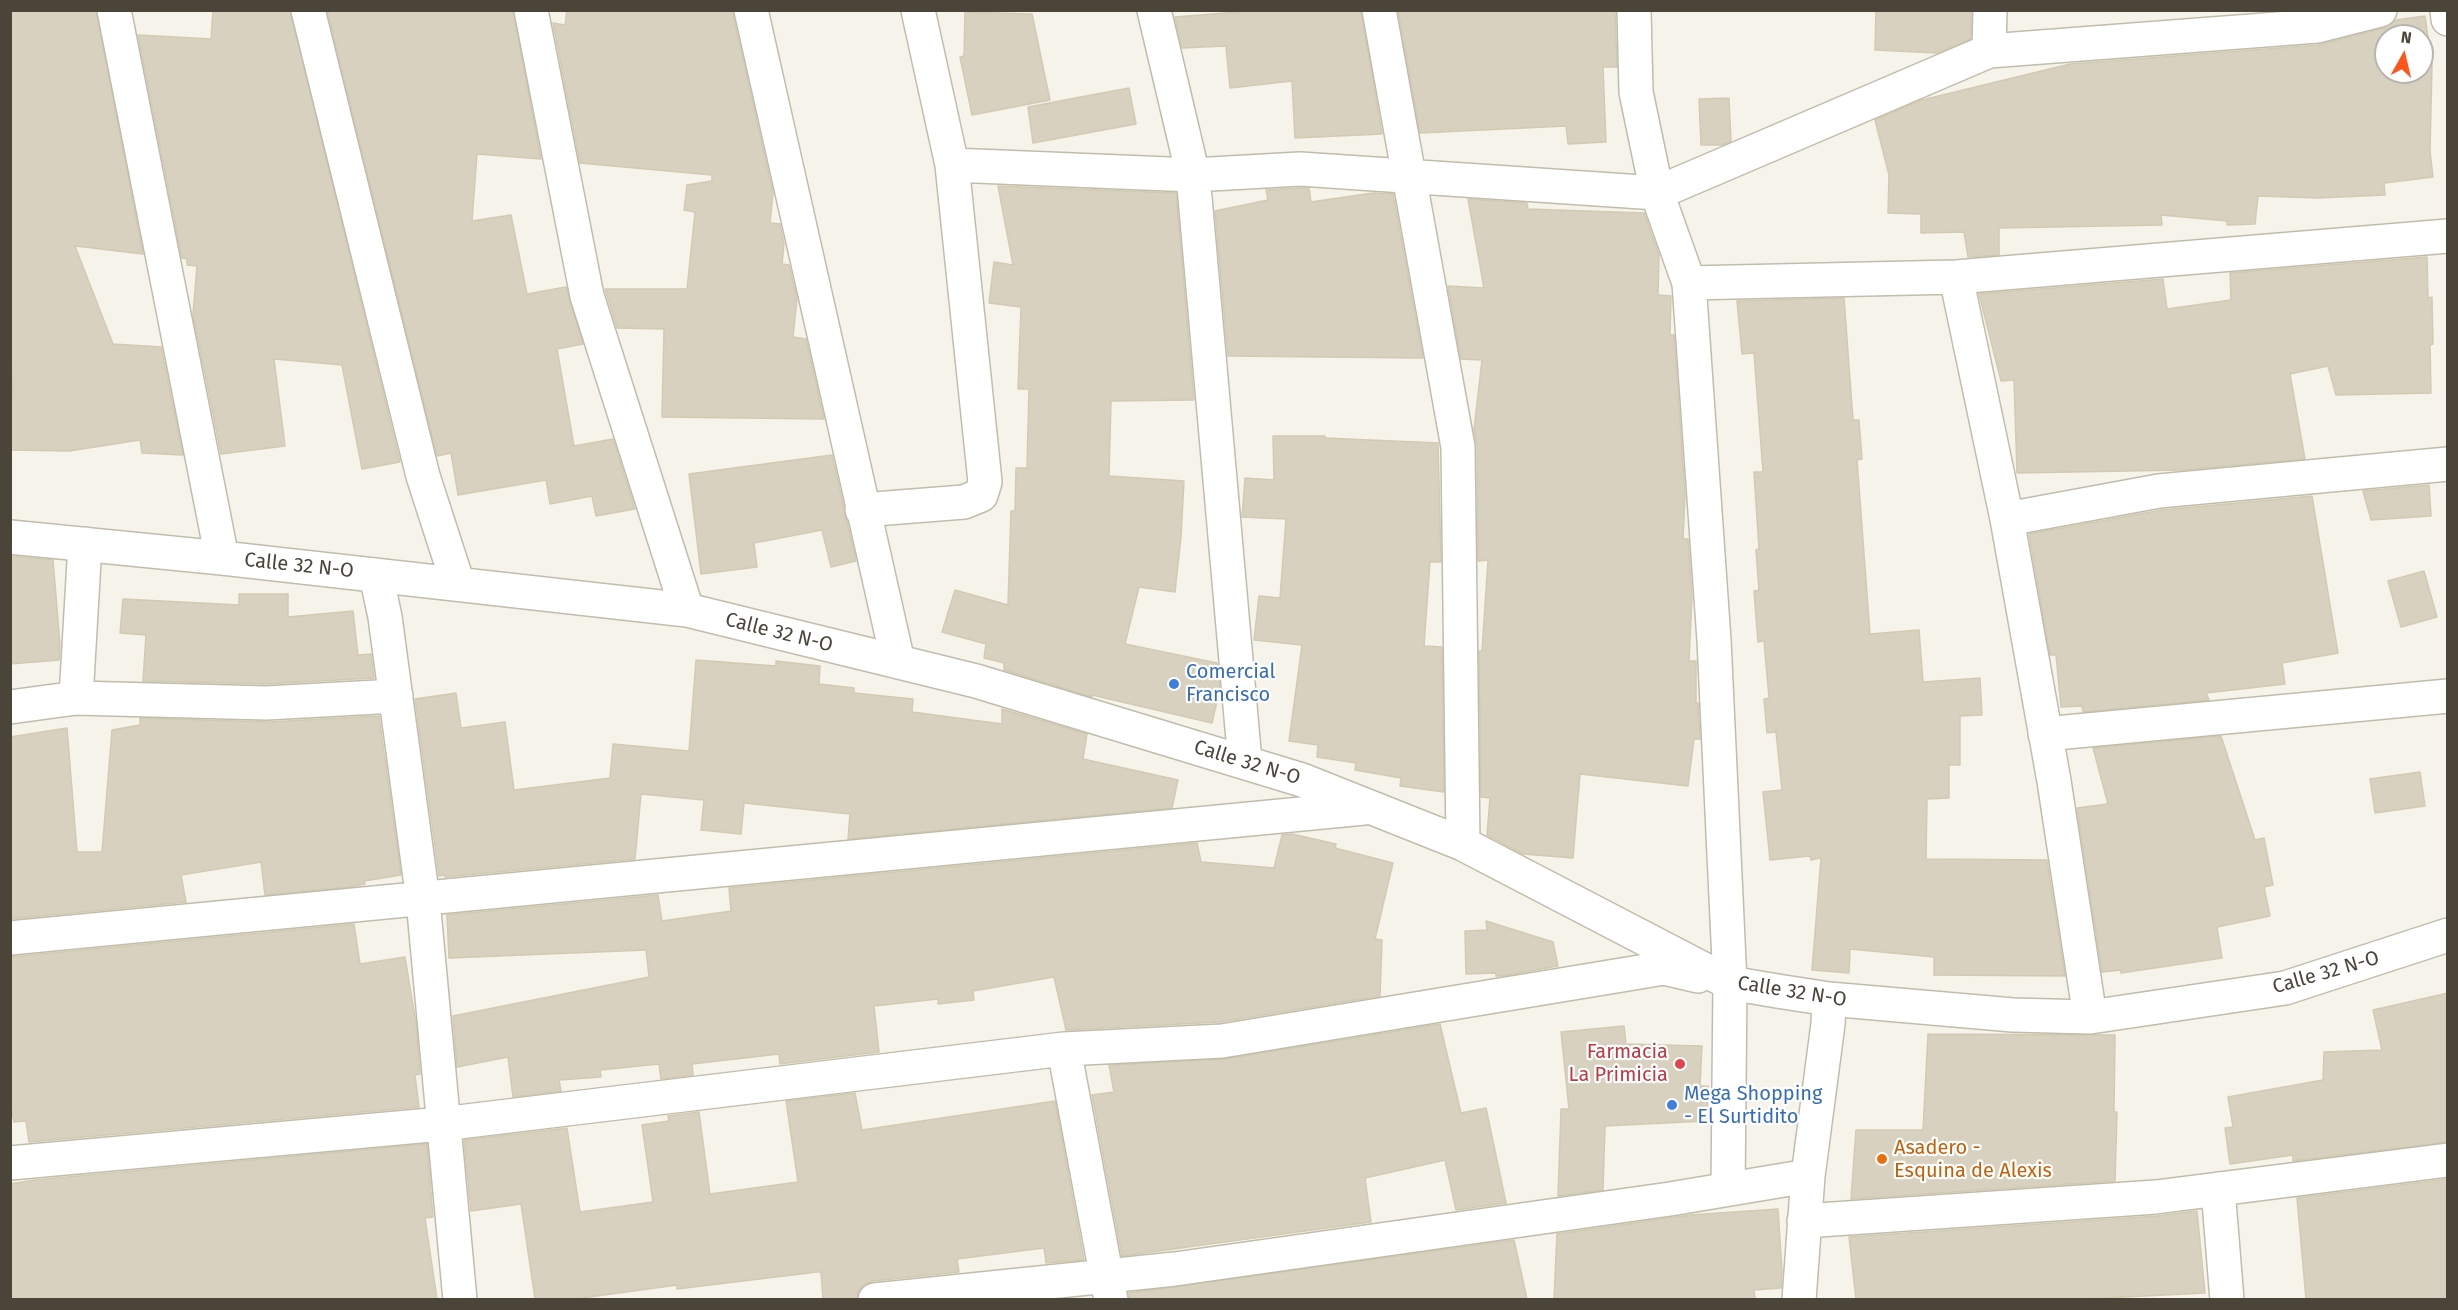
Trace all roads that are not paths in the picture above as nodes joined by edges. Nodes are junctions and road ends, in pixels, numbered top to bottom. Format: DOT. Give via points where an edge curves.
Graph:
graph roads {
  1 [pos="114,10"];
  2 [pos="308,10"];
  3 [pos="531,10"];
  4 [pos="751,10"];
  5 [pos="918,10"];
  6 [pos="1155,10"];
  7 [pos="1379,10"];
  8 [pos="1634,10"];
  9 [pos="1990,10"];
  10 [pos="2380,10"];
  11 [pos="2447,10"];
  12 [pos="2448,19"];
  13 [pos="1989,51"];
  14 [pos="952,165"];
  15 [pos="1193,175"];
  16 [pos="1408,177"];
  17 [pos="1657,193"];
  18 [pos="2448,236"];
  19 [pos="1956,277"];
  20 [pos="1689,283"];
  21 [pos="2448,464"];
  22 [pos="862,510"];
  23 [pos="2007,519"];
  24 [pos="13,528"];
  25 [pos="85,544"];
  26 [pos="222,558"];
  27 [pos="376,575"];
  28 [pos="458,584"];
  29 [pos="687,610"];
  30 [pos="898,662"];
  31 [pos="396,696"];
  32 [pos="2448,696"];
  33 [pos="76,698"];
  34 [pos="10,707"];
  35 [pos="2045,734"];
  36 [pos="1245,762"];
  37 [pos="1371,807"];
  38 [pos="1463,844"];
  39 [pos="423,900"];
  40 [pos="2448,935"];
  41 [pos="10,938"];
  42 [pos="1730,983"];
  43 [pos="1829,999"];
  44 [pos="2090,1017"];
  45 [pos="1064,1049"];
  46 [pos="442,1124"];
  47 [pos="2448,1161"];
  48 [pos="10,1163"];
  49 [pos="1808,1176"];
  50 [pos="1728,1189"];
  51 [pos="2218,1189"];
  52 [pos="1804,1221"];
  53 [pos="1108,1287"];
  54 [pos="460,1299"];
  55 [pos="875,1299"];
  56 [pos="1798,1299"];
  57 [pos="2227,1299"];
  1 -- 26 [label="street"];
  2 -- 28 [label="street" via="423,476"];
  3 -- 29 [label="street" via="587,296"];
  4 -- 22 [label="street"];
  5 -- 14 [label="street"];
  6 -- 15 [label="street"];
  7 -- 16 [label="street"];
  8 -- 17 [label="street" via="1636,92"];
  9 -- 13 [label="street"];
  10 -- 13 [label="street" via="2317,27"];
  11 -- 12 [label="street"];
  13 -- 17 [label="street"];
  14 -- 15 [label="street"];
  14 -- 22 [label="street" via="985,482 981,495 964,502"];
  15 -- 16 [label="street" via="1300,169"];
  15 -- 36 [label="street"];
  16 -- 17 [label="street"];
  16 -- 38 [label="street" via="1458,447"];
  17 -- 20 [label="street"];
  18 -- 19 [label="street"];
  19 -- 20 [label="street"];
  19 -- 23 [label="street"];
  20 -- 42 [label="street" via="1714,640"];
  21 -- 23 [label="street" via="2159,490"];
  22 -- 30 [label="street"];
  23 -- 35 [label="street"];
  24 -- 25 [label="street, Calle 32 N-O"];
  25 -- 26 [label="street, Calle 32 N-O"];
  25 -- 33 [label="street"];
  26 -- 27 [label="street, Calle 32 N-O"];
  27 -- 28 [label="street, Calle 32 N-O"];
  27 -- 31 [label="street"];
  28 -- 29 [label="street, Calle 32 N-O"];
  29 -- 30 [label="street, Calle 32 N-O"];
  30 -- 36 [label="street, Calle 32 N-O" via="976,681"];
  31 -- 33 [label="street" via="266,703"];
  31 -- 39 [label="street"];
  32 -- 35 [label="street"];
  33 -- 34 [label="street"];
  35 -- 44 [label="street"];
  36 -- 37 [label="street, Calle 32 N-O"];
  37 -- 38 [label="street, Calle 32 N-O"];
  37 -- 39 [label="street"];
  38 -- 42 [label="street, Calle 32 N-O"];
  39 -- 41 [label="street"];
  39 -- 46 [label="street"];
  40 -- 44 [label="street, Calle 32 N-O" via="2285,988"];
  42 -- 43 [label="street, Calle 32 N-O"];
  42 -- 45 [label="street" via="1664,968 1222,1041"];
  42 -- 50 [label="street"];
  43 -- 44 [label="street, Calle 32 N-O" via="2013,1015"];
  43 -- 49 [label="street"];
  45 -- 46 [label="street"];
  45 -- 53 [label="street"];
  46 -- 48 [label="street"];
  46 -- 54 [label="street"];
  47 -- 51 [label="street"];
  49 -- 50 [label="street"];
  49 -- 52 [label="street"];
  50 -- 53 [label="street" via="1175,1269"];
  51 -- 52 [label="street" via="2156,1197"];
  51 -- 57 [label="street"];
  52 -- 56 [label="street"];
  53 -- 55 [label="street"];
}
